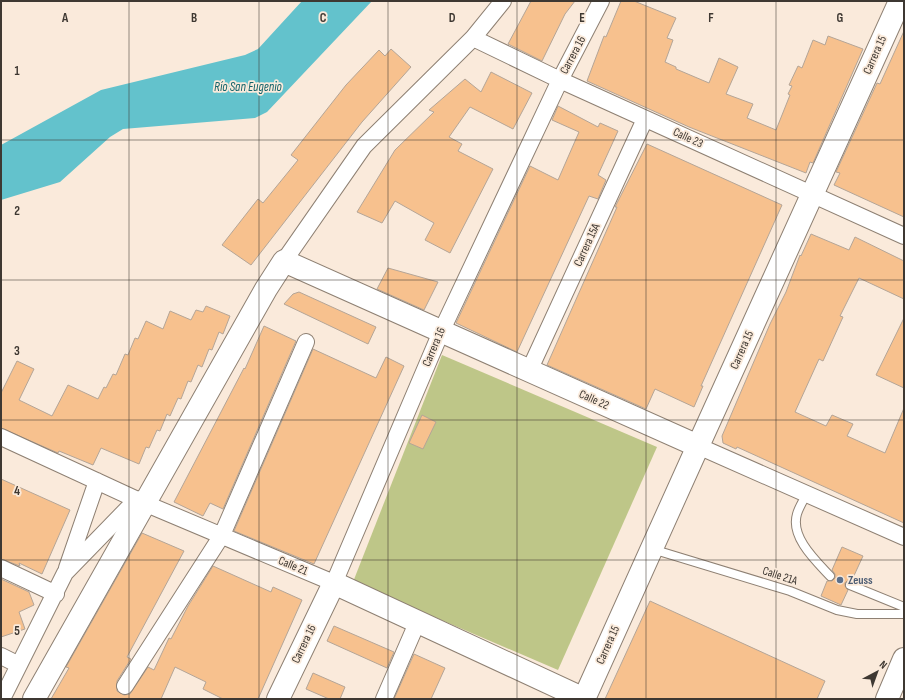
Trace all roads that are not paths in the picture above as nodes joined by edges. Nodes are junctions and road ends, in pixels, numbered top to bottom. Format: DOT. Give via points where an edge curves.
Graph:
graph roads {
  1 [pos="503,1"];
  2 [pos="601,1"];
  3 [pos="900,1"];
  4 [pos="472,38"];
  5 [pos="560,80"];
  6 [pos="645,118"];
  7 [pos="812,195"];
  8 [pos="904,236"];
  9 [pos="284,261"];
  10 [pos="441,332"];
  11 [pos="306,342"];
  12 [pos="528,371"];
  13 [pos="1,437"];
  14 [pos="698,446"];
  15 [pos="98,481"];
  16 [pos="806,494"];
  17 [pos="140,501"];
  18 [pos="222,535"];
  19 [pos="904,537"];
  20 [pos="651,548"];
  21 [pos="1,568"];
  22 [pos="65,573"];
  23 [pos="830,576"];
  24 [pos="334,583"];
  25 [pos="850,585"];
  26 [pos="56,594"];
  27 [pos="904,607"];
  28 [pos="904,614"];
  29 [pos="417,623"];
  30 [pos="1,656"];
  31 [pos="904,659"];
  32 [pos="19,665"];
  33 [pos="125,686"];
  34 [pos="2,699"];
  35 [pos="34,699"];
  36 [pos="278,699"];
  37 [pos="384,699"];
  38 [pos="584,699"];
  39 [pos="887,699"];
  1 -- 4 [label="street"];
  2 -- 5 [label="street, Carrera 16"];
  3 -- 7 [label="main road, Carrera 15"];
  4 -- 5 [label="street, Calle 23"];
  4 -- 9 [label="street" via="364,146"];
  5 -- 6 [label="street, Calle 23"];
  5 -- 10 [label="street, Carrera 16"];
  6 -- 7 [label="street, Calle 23"];
  6 -- 12 [label="street, Carrera 15A"];
  7 -- 8 [label="street, Calle 23"];
  7 -- 14 [label="main road, Carrera 15"];
  9 -- 10 [label="main road, Calle 22"];
  9 -- 17 [label="main road"];
  10 -- 12 [label="main road, Calle 22"];
  10 -- 24 [label="street, Carrera 16"];
  11 -- 18 [label="street"];
  12 -- 14 [label="main road, Calle 22"];
  13 -- 15 [label="street, Calle 21"];
  14 -- 16 [label="street, Calle 22"];
  14 -- 20 [label="main road, Carrera 15"];
  15 -- 17 [label="street, Calle 21"];
  15 -- 22 [label="street"];
  16 -- 19 [label="street, Calle 22"];
  16 -- 23 [label="lane" via="796,516 798,535 810,555"];
  17 -- 18 [label="street, Calle 21"];
  17 -- 22 [label="street"];
  17 -- 35 [label="main road"];
  18 -- 24 [label="street, Calle 21"];
  18 -- 33 [label="street"];
  20 -- 28 [label="lane, Calle 21A" via="790,591 837,610 857,614"];
  20 -- 38 [label="main road, Carrera 15"];
  21 -- 26 [label="street"];
  22 -- 26 [label="street"];
  24 -- 29 [label="main road, Calle 21"];
  24 -- 36 [label="main road, Carrera 16"];
  25 -- 27 [label="lane"];
  26 -- 32 [label="street"];
  29 -- 37 [label="street"];
  29 -- 38 [label="main road, Calle 21"];
  30 -- 32 [label="street"];
  31 -- 39 [label="main road"];
  32 -- 34 [label="street"];
}
